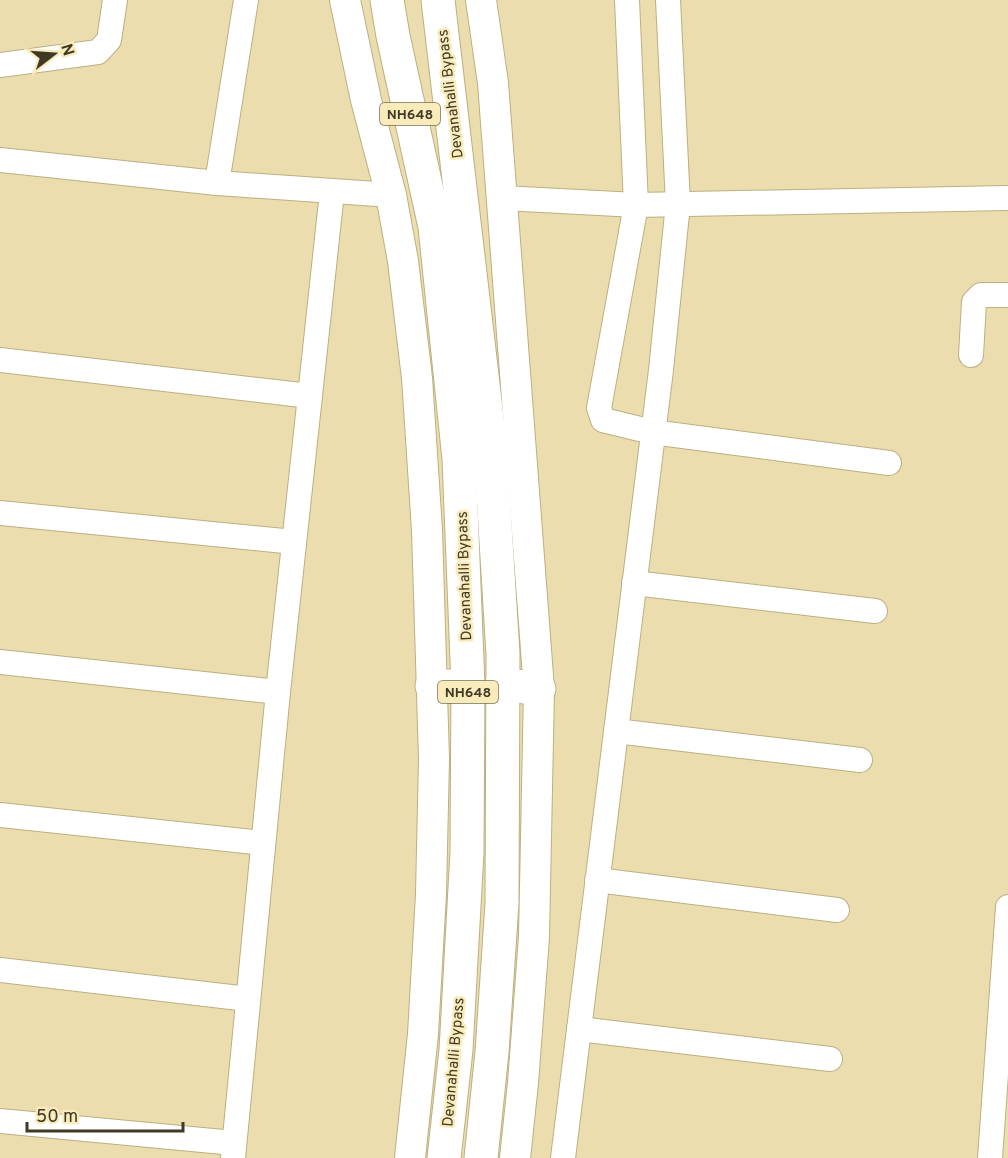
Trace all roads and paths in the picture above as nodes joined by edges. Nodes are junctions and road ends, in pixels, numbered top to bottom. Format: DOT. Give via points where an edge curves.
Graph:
graph roads {
  1 [pos="115,0"];
  2 [pos="246,0"];
  3 [pos="345,0"];
  4 [pos="387,0"];
  5 [pos="438,0"];
  6 [pos="481,0"];
  7 [pos="627,0"];
  8 [pos="668,0"];
  9 [pos="0,65"];
  10 [pos="0,160"];
  11 [pos="218,183"];
  12 [pos="332,192"];
  13 [pos="392,195"];
  14 [pos="502,198"];
  15 [pos="1008,198"];
  16 [pos="636,204"];
  17 [pos="678,204"];
  18 [pos="1008,296"];
  19 [pos="971,355"];
  20 [pos="0,360"];
  21 [pos="310,396"];
  22 [pos="652,432"];
  23 [pos="889,463"];
  24 [pos="0,513"];
  25 [pos="294,542"];
  26 [pos="634,583"];
  27 [pos="876,611"];
  28 [pos="0,662"];
  29 [pos="502,684"];
  30 [pos="432,686"];
  31 [pos="468,686"];
  32 [pos="539,689"];
  33 [pos="278,692"];
  34 [pos="616,731"];
  35 [pos="860,760"];
  36 [pos="0,815"];
  37 [pos="263,843"];
  38 [pos="597,880"];
  39 [pos="1008,907"];
  40 [pos="837,910"];
  41 [pos="1007,932"];
  42 [pos="0,970"];
  43 [pos="248,999"];
  44 [pos="579,1029"];
  45 [pos="1003,1042"];
  46 [pos="830,1059"];
  47 [pos="0,1121"];
  48 [pos="996,1150"];
  49 [pos="233,1151"];
  50 [pos="410,1158"];
  51 [pos="444,1158"];
  52 [pos="481,1158"];
  53 [pos="515,1158"];
  54 [pos="563,1158"];
  1 -- 9 [label="street" via="109,40 98,52"];
  2 -- 11 [label="street"];
  3 -- 13 [label="street" via="366,100"];
  4 -- 31 [label="highway, Devanahalli Bypass / NH648" via="435,227 459,459"];
  5 -- 29 [label="highway, Devanahalli Bypass / NH648" via="490,444"];
  6 -- 14 [label="street" via="493,83"];
  7 -- 16 [label="street"];
  8 -- 17 [label="street"];
  10 -- 11 [label="street"];
  11 -- 12 [label="street"];
  12 -- 13 [label="street"];
  12 -- 21 [label="street"];
  13 -- 30 [label="street" via="417,378"];
  14 -- 16 [label="street"];
  14 -- 32 [label="street"];
  15 -- 17 [label="street"];
  16 -- 17 [label="street"];
  16 -- 22 [label="street" via="599,408 603,420"];
  17 -- 22 [label="street"];
  18 -- 19 [label="street" via="981,295 974,302"];
  20 -- 21 [label="street"];
  21 -- 25 [label="street"];
  22 -- 23 [label="street"];
  22 -- 26 [label="street"];
  24 -- 25 [label="street"];
  25 -- 33 [label="street"];
  26 -- 27 [label="street"];
  26 -- 34 [label="street"];
  28 -- 33 [label="street"];
  29 -- 32 [label="highway"];
  29 -- 52 [label="highway, Devanahalli Bypass / NH648" via="502,903"];
  30 -- 31 [label="highway"];
  30 -- 50 [label="street" via="431,894 423,1034"];
  31 -- 51 [label="highway, Devanahalli Bypass / NH648" via="467,852 456,1050"];
  32 -- 53 [label="street" via="534,938"];
  33 -- 37 [label="street"];
  34 -- 35 [label="street"];
  34 -- 38 [label="street"];
  36 -- 37 [label="street"];
  37 -- 43 [label="street"];
  38 -- 40 [label="street"];
  38 -- 44 [label="street"];
  39 -- 41 [label="street"];
  41 -- 45 [label="street"];
  42 -- 43 [label="street"];
  43 -- 49 [label="street"];
  44 -- 46 [label="street"];
  44 -- 54 [label="street"];
  45 -- 48 [label="street"];
  47 -- 49 [label="street"];
}
